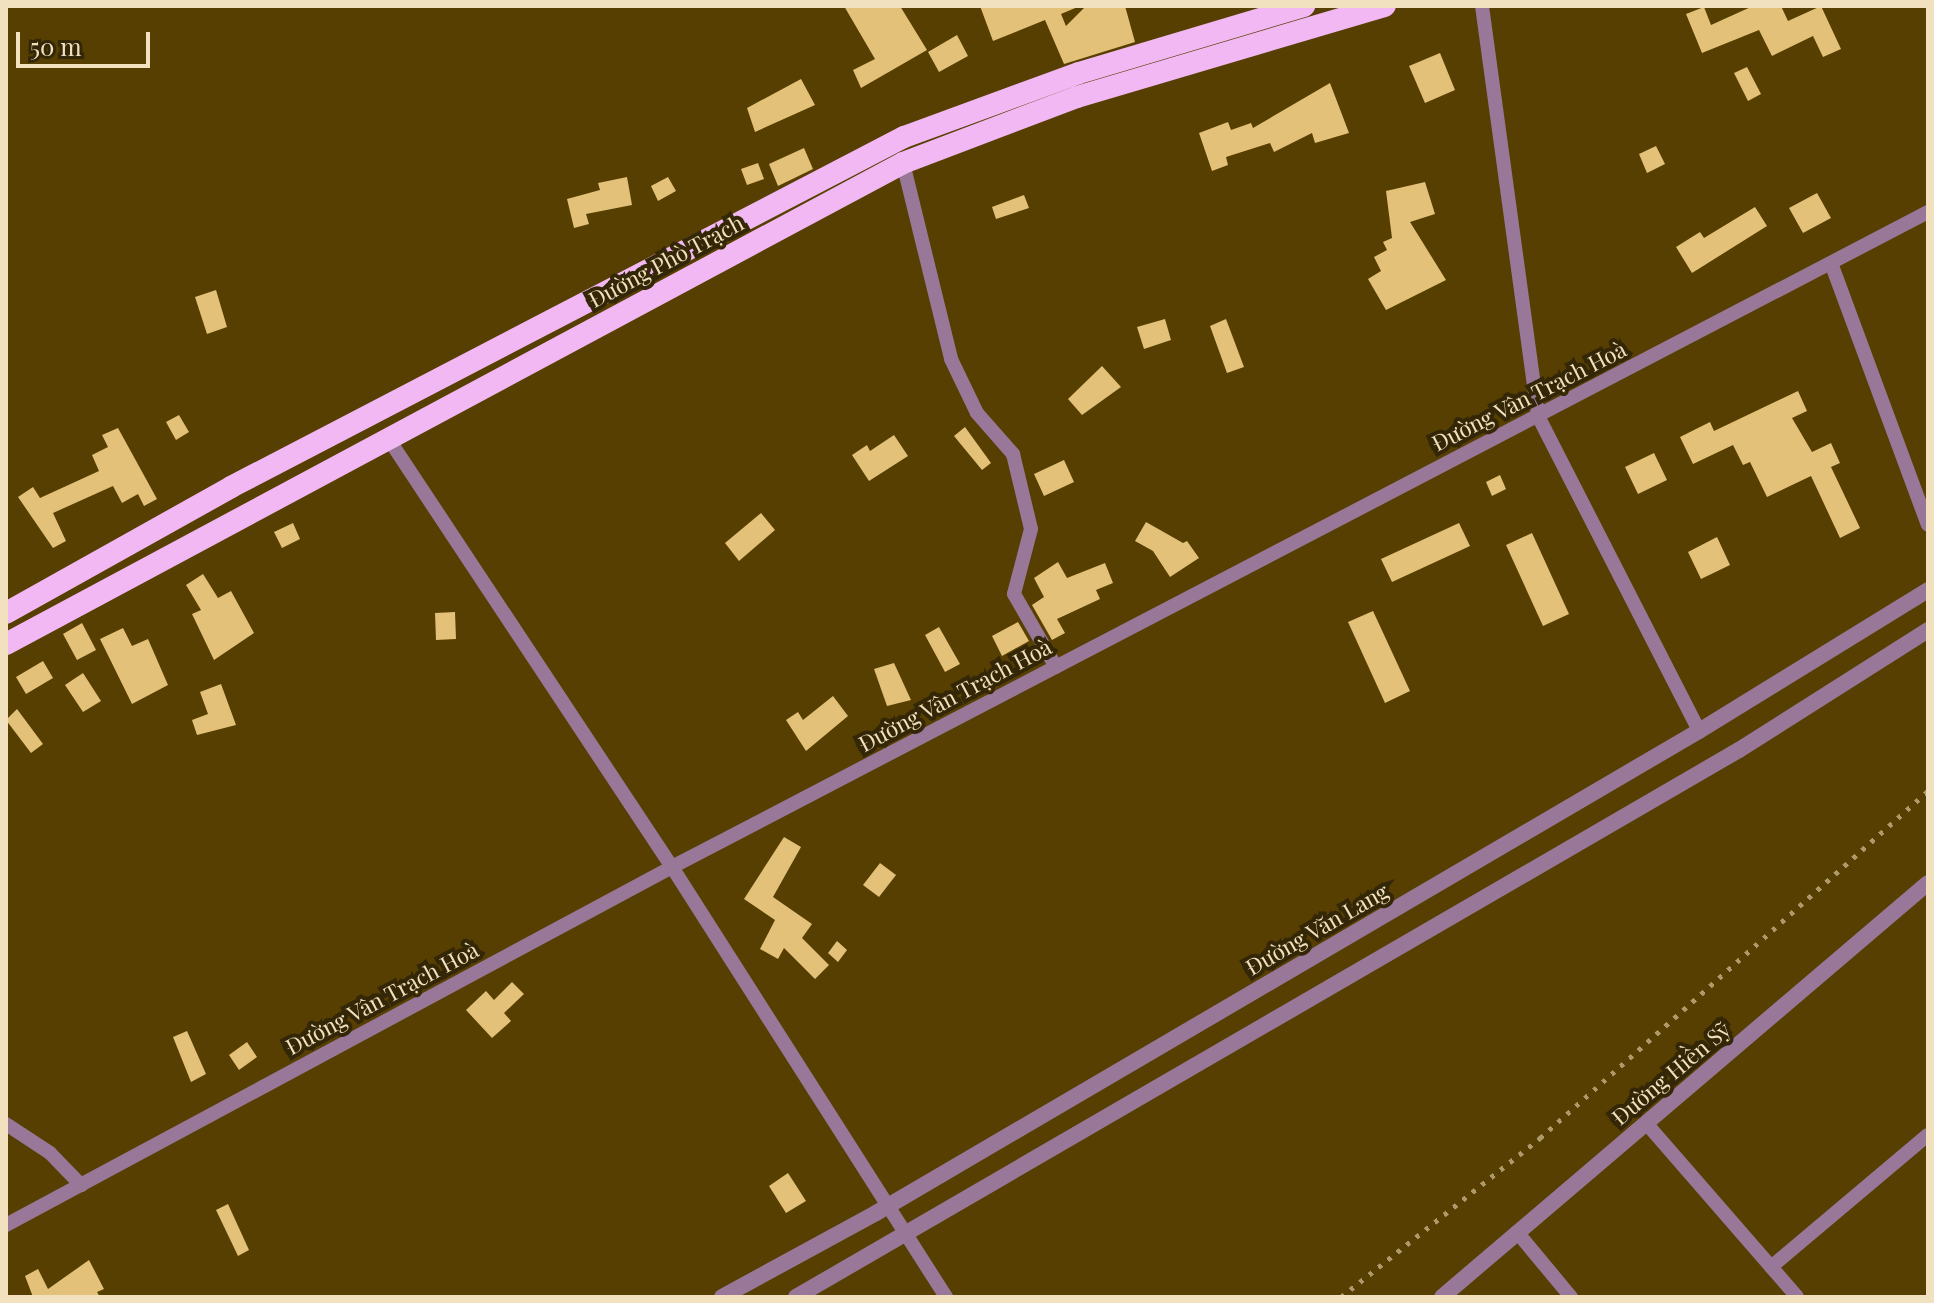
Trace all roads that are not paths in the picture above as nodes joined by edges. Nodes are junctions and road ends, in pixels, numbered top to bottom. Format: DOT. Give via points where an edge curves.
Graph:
graph roads {
  1 [pos="1304,6"];
  2 [pos="1385,6"];
  3 [pos="1482,6"];
  4 [pos="1266,11"];
  5 [pos="903,163"];
  6 [pos="1928,212"];
  7 [pos="691,250"];
  8 [pos="1831,263"];
  9 [pos="702,271"];
  10 [pos="1538,416"];
  11 [pos="388,438"];
  12 [pos="231,487"];
  13 [pos="245,514"];
  14 [pos="1928,525"];
  15 [pos="1928,590"];
  16 [pos="6,613"];
  17 [pos="1928,630"];
  18 [pos="6,644"];
  19 [pos="1056,667"];
  20 [pos="1699,731"];
  21 [pos="672,867"];
  22 [pos="1928,883"];
  23 [pos="1646,1123"];
  24 [pos="6,1124"];
  25 [pos="1928,1135"];
  26 [pos="81,1185"];
  27 [pos="889,1205"];
  28 [pos="6,1225"];
  29 [pos="1517,1232"];
  30 [pos="905,1237"];
  31 [pos="1771,1267"];
  32 [pos="722,1297"];
  33 [pos="796,1297"];
  34 [pos="946,1297"];
  35 [pos="1442,1297"];
  36 [pos="1571,1297"];
  37 [pos="1797,1297"];
  1 -- 4 [label="highway, Đường Phò Trạch"];
  2 -- 5 [label="highway, Đường Phò Trạch" via="1077,97"];
  3 -- 10 [label="street"];
  4 -- 7 [label="highway, Đường Phò Trạch" via="904,137"];
  5 -- 9 [label="highway, Đường Phò Trạch"];
  5 -- 19 [label="street" via="951,359 977,413 1013,454 1031,529 1014,594"];
  6 -- 8 [label="street, Đường Vân Trạch Hoà"];
  7 -- 9 [label="highway"];
  7 -- 12 [label="highway, Đường Phò Trạch"];
  8 -- 10 [label="street, Đường Vân Trạch Hoà"];
  8 -- 14 [label="street"];
  9 -- 11 [label="highway, Đường Phò Trạch"];
  10 -- 19 [label="street, Đường Vân Trạch Hoà"];
  10 -- 20 [label="street"];
  11 -- 13 [label="highway, Đường Phò Trạch"];
  11 -- 21 [label="street"];
  12 -- 13 [label="highway"];
  12 -- 16 [label="highway, Đường Phò Trạch"];
  13 -- 18 [label="highway, Đường Phò Trạch"];
  15 -- 20 [label="street, Đường Văn Lang"];
  17 -- 30 [label="street" via="1739,750"];
  19 -- 21 [label="street, Đường Vân Trạch Hoà"];
  20 -- 27 [label="street, Đường Văn Lang"];
  21 -- 26 [label="street, Đường Vân Trạch Hoà"];
  21 -- 27 [label="street"];
  22 -- 23 [label="street, Đường Hiền Sỹ"];
  23 -- 29 [label="street, Đường Hiền Sỹ"];
  23 -- 31 [label="street"];
  24 -- 26 [label="street" via="50,1153"];
  25 -- 31 [label="street"];
  26 -- 28 [label="street, Đường Vân Trạch Hoà"];
  27 -- 30 [label="street"];
  27 -- 32 [label="street, Đường Văn Lang"];
  29 -- 35 [label="street, Đường Hiền Sỹ"];
  29 -- 36 [label="street"];
  30 -- 33 [label="street"];
  30 -- 34 [label="street"];
  31 -- 37 [label="street"];
}
